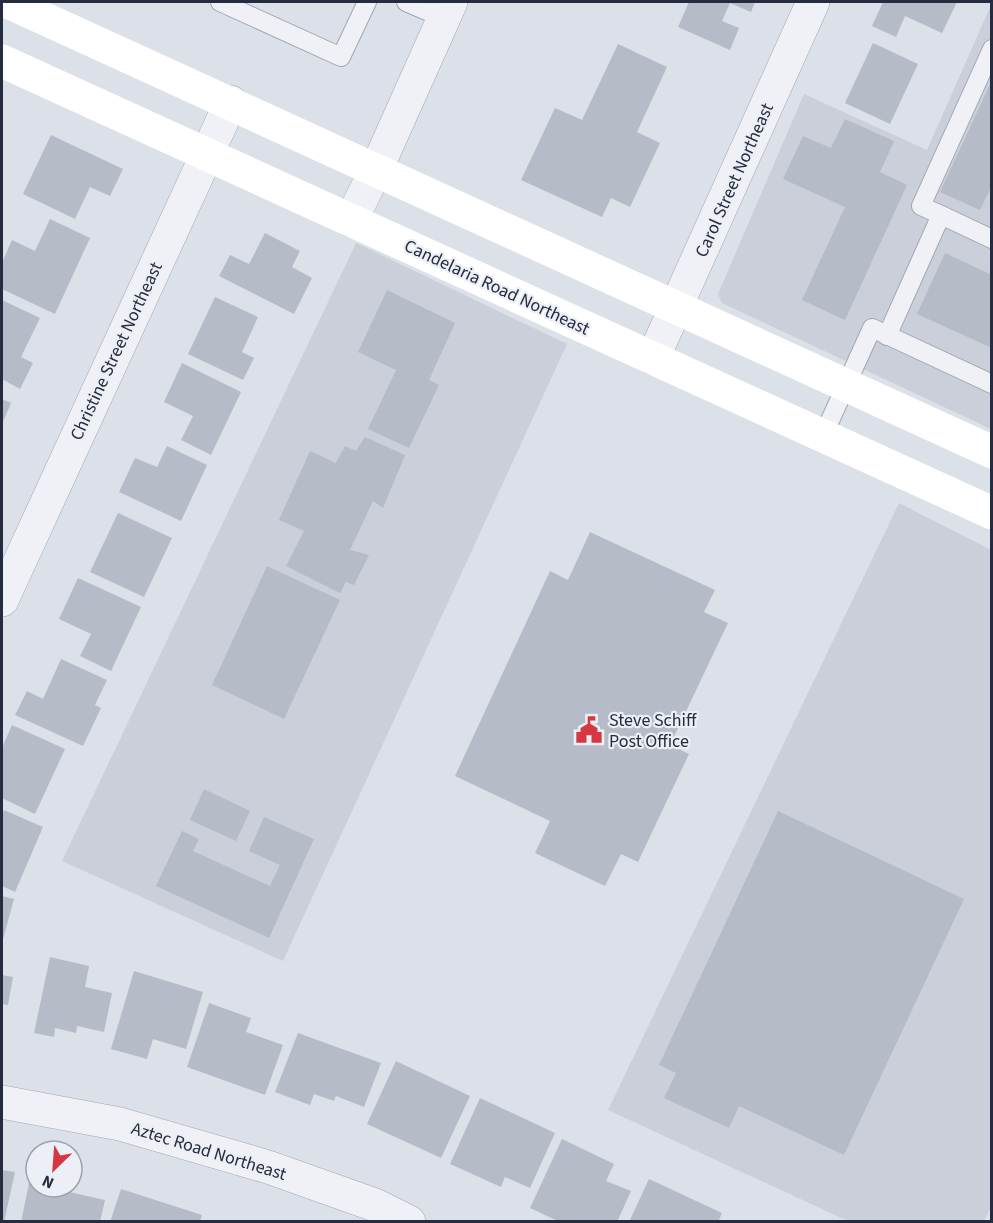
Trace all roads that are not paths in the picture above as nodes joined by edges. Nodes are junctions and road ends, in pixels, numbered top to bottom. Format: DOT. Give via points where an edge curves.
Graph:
graph roads {
  1 [pos="11,2"];
  2 [pos="220,2"];
  3 [pos="367,2"];
  4 [pos="406,2"];
  5 [pos="813,2"];
  6 [pos="447,10"];
  7 [pos="992,49"];
  8 [pos="2,61"];
  9 [pos="231,102"];
  10 [pos="206,155"];
  11 [pos="376,170"];
  12 [pos="941,215"];
  13 [pos="351,220"];
  14 [pos="991,238"];
  15 [pos="678,308"];
  16 [pos="888,336"];
  17 [pos="654,358"];
  18 [pos="992,384"];
  19 [pos="846,385"];
  20 [pos="823,436"];
  21 [pos="991,450"];
  22 [pos="992,513"];
  23 [pos="2,600"];
  24 [pos="2,1102"];
  25 [pos="409,1221"];
  1 -- 9 [label="main road"];
  2 -- 3 [label="lane" via="341,57"];
  4 -- 6 [label="lane"];
  5 -- 15 [label="street, Carol Street Northeast"];
  6 -- 11 [label="street"];
  7 -- 12 [label="lane" via="921,206"];
  8 -- 10 [label="main road, Candelaria Road Northeast"];
  9 -- 10 [label="street, Christine Street Northeast"];
  9 -- 11 [label="main road"];
  10 -- 13 [label="main road, Candelaria Road Northeast"];
  10 -- 23 [label="street, Christine Street Northeast"];
  11 -- 13 [label="street"];
  11 -- 15 [label="main road"];
  12 -- 14 [label="lane"];
  12 -- 16 [label="lane"];
  13 -- 17 [label="main road, Candelaria Road Northeast"];
  15 -- 17 [label="street, Carol Street Northeast"];
  15 -- 19 [label="main road"];
  16 -- 18 [label="lane"];
  16 -- 19 [label="lane" via="872,328"];
  17 -- 20 [label="main road, Candelaria Road Northeast"];
  19 -- 20 [label="lane"];
  19 -- 21 [label="main road"];
  20 -- 22 [label="main road, Candelaria Road Northeast"];
  24 -- 25 [label="street, Aztec Road Northeast" via="120,1124 268,1167"];
}
